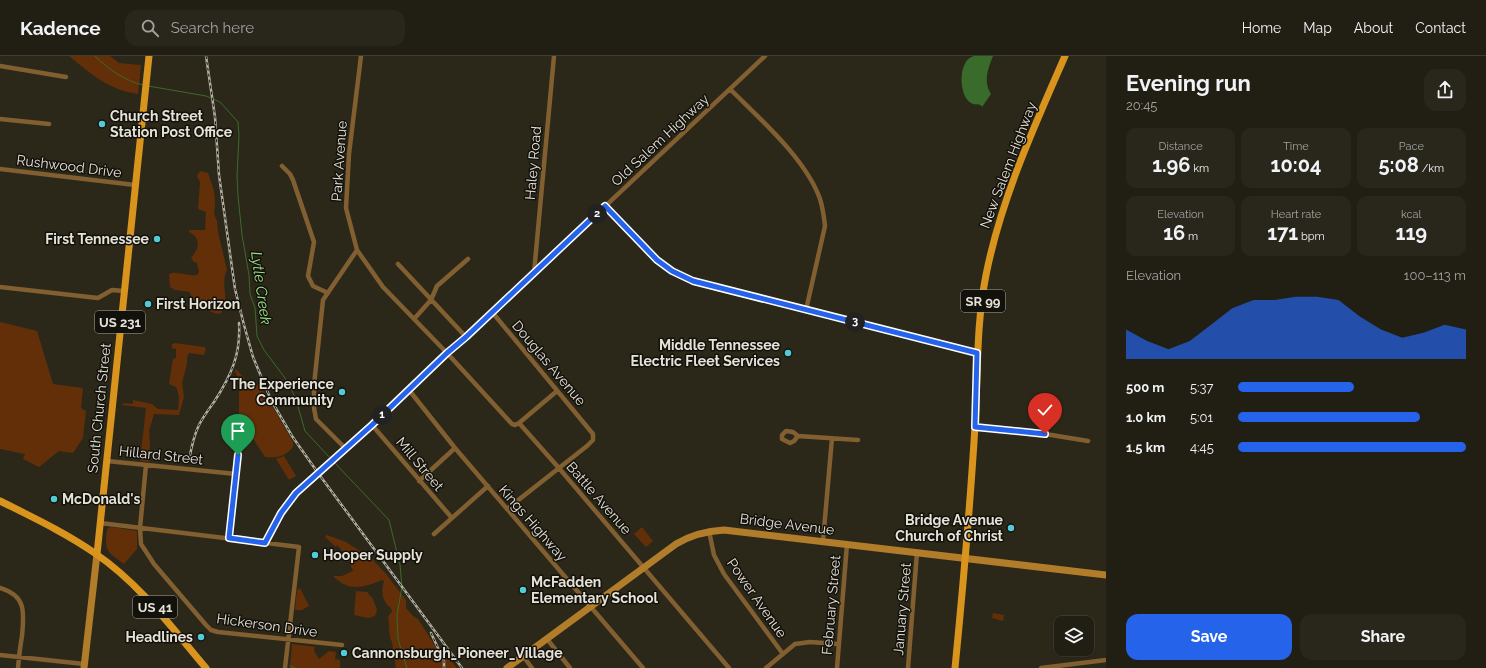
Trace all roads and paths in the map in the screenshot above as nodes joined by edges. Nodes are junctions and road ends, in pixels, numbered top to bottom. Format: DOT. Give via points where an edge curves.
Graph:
graph roads {
  1 [pos="149,56"];
  2 [pos="361,56"];
  3 [pos="554,56"];
  4 [pos="765,56"];
  5 [pos="1065,56"];
  6 [pos="0,66"];
  7 [pos="66,77"];
  8 [pos="730,89"];
  9 [pos="0,119"];
  10 [pos="49,124"];
  11 [pos="282,166"];
  12 [pos="0,169"];
  13 [pos="135,185"];
  14 [pos="605,206"];
  15 [pos="357,250"];
  16 [pos="468,258"];
  17 [pos="398,264"];
  18 [pos="534,273"];
  19 [pos="0,287"];
  20 [pos="124,291"];
  21 [pos="328,293"];
  22 [pos="431,300"];
  23 [pos="806,310"];
  24 [pos="492,312"];
  25 [pos="414,319"];
  26 [pos="466,337"];
  27 [pos="447,353"];
  28 [pos="977,353"];
  29 [pos="409,390"];
  30 [pos="557,391"];
  31 [pos="519,423"];
  32 [pos="372,425"];
  33 [pos="975,427"];
  34 [pos="798,436"];
  35 [pos="832,438"];
  36 [pos="858,440"];
  37 [pos="1088,441"];
  38 [pos="240,443"];
  39 [pos="455,448"];
  40 [pos="346,449"];
  41 [pos="106,461"];
  42 [pos="146,466"];
  43 [pos="558,467"];
  44 [pos="236,474"];
  45 [pos="419,481"];
  46 [pos="488,486"];
  47 [pos="0,500"];
  48 [pos="507,509"];
  49 [pos="452,518"];
  50 [pos="100,523"];
  51 [pos="140,528"];
  52 [pos="709,531"];
  53 [pos="434,534"];
  54 [pos="229,538"];
  55 [pos="823,541"];
  56 [pos="265,543"];
  57 [pos="847,544"];
  58 [pos="917,552"];
  59 [pos="97,554"];
  60 [pos="966,559"];
  61 [pos="644,568"];
  62 [pos="1106,575"];
  63 [pos="0,588"];
  64 [pos="592,607"];
  65 [pos="548,639"];
  66 [pos="288,641"];
  67 [pos="838,644"];
  68 [pos="342,645"];
  69 [pos="783,654"];
  70 [pos="0,655"];
  71 [pos="523,656"];
  72 [pos="19,657"];
  73 [pos="1106,660"];
  74 [pos="84,666"];
  75 [pos="18,668"];
  76 [pos="206,668"];
  77 [pos="285,668"];
  78 [pos="507,668"];
  79 [pos="532,668"];
  80 [pos="570,668"];
  81 [pos="643,668"];
  82 [pos="730,668"];
  83 [pos="766,668"];
  84 [pos="836,668"];
  85 [pos="908,668"];
  86 [pos="955,668"];
  87 [pos="1041,668"];
  1 -- 13 [label="main road, South Church Street / US 231"];
  2 -- 15 [label="street, Park Avenue" via="349,154 346,208"];
  3 -- 18 [label="street, Haley Road"];
  4 -- 8 [label="street, Old Salem Highway"];
  5 -- 28 [label="main road, New Salem Highway / SR 99" via="1016,173 995,235 986,277"];
  6 -- 7 [label="street"];
  8 -- 14 [label="street, Old Salem Highway"];
  8 -- 23 [label="street" via="804,166 820,198 824,226"];
  9 -- 10 [label="street"];
  11 -- 21 [label="street" via="293,180 314,242 308,276 313,286"];
  12 -- 13 [label="street, Rushwood Drive"];
  13 -- 20 [label="main road, South Church Street / US 231"];
  14 -- 18 [label="street, Old Salem Highway"];
  14 -- 23 [label="street" via="645,248 672,271 693,281"];
  15 -- 21 [label="street"];
  15 -- 25 [label="street, Park Avenue" via="383,287"];
  16 -- 22 [label="street" via="437,286"];
  17 -- 22 [label="street"];
  18 -- 24 [label="street, Old Salem Highway"];
  19 -- 20 [label="street" via="98,298 112,290"];
  20 -- 41 [label="main road, South Church Street / US 231"];
  21 -- 40 [label="street" via="323,300 314,408 316,419"];
  22 -- 25 [label="street"];
  22 -- 26 [label="street"];
  23 -- 28 [label="street"];
  24 -- 26 [label="street, Old Salem Highway"];
  24 -- 30 [label="street, Douglas Avenue"];
  25 -- 27 [label="street, Park Avenue"];
  26 -- 27 [label="street, Old Salem Highway"];
  27 -- 29 [label="street, Old Salem Highway"];
  27 -- 31 [label="street, Battle Avenue" via="512,424 515,426"];
  28 -- 33 [label="main road, New Salem Highway / SR 99"];
  29 -- 32 [label="street, Old Salem Highway"];
  29 -- 39 [label="street, Kings Highway"];
  30 -- 31 [label="street"];
  30 -- 43 [label="street, Douglas Avenue" via="593,432 593,440"];
  31 -- 43 [label="street, Battle Avenue"];
  32 -- 40 [label="street, Old Salem Highway"];
  32 -- 45 [label="street, Mill Street"];
  33 -- 37 [label="street" via="1043,433"];
  33 -- 60 [label="main road, New Salem Highway / SR 99"];
  34 -- 35 [label="street"];
  35 -- 36 [label="street"];
  35 -- 55 [label="street"];
  38 -- 44 [label="street"];
  39 -- 45 [label="street"];
  39 -- 46 [label="street, Kings Highway"];
  40 -- 56 [label="street, Old Salem Highway" via="296,493 281,513"];
  41 -- 42 [label="street, Hillard Street"];
  41 -- 50 [label="main road, South Church Street / US 231"];
  42 -- 44 [label="street, Hillard Street"];
  42 -- 51 [label="street, Hickerson Drive"];
  43 -- 48 [label="street"];
  43 -- 61 [label="street, Battle Avenue"];
  44 -- 54 [label="street"];
  45 -- 49 [label="street, Mill Street"];
  46 -- 48 [label="street, Kings Highway"];
  46 -- 49 [label="street"];
  47 -- 59 [label="main road, US 41"];
  48 -- 64 [label="street, Kings Highway"];
  49 -- 53 [label="street"];
  50 -- 51 [label="street"];
  50 -- 59 [label="main road, South Church Street / US 231"];
  51 -- 54 [label="street"];
  51 -- 66 [label="street, Hickerson Drive" via="141,544 146,553 177,593 211,630"];
  52 -- 55 [label="street, Bridge Avenue" via="724,530"];
  52 -- 61 [label="street, Bridge Avenue" via="685,538"];
  52 -- 69 [label="street, Power Avenue" via="714,555 724,574"];
  54 -- 56 [label="street"];
  55 -- 57 [label="street, Bridge Avenue"];
  56 -- 66 [label="street" via="299,547"];
  57 -- 58 [label="street, Bridge Avenue"];
  57 -- 67 [label="street, February Street"];
  58 -- 60 [label="street, Bridge Avenue"];
  58 -- 85 [label="street, January Street"];
  59 -- 74 [label="street, South Church Street"];
  59 -- 76 [label="main road, US 41" via="140,592"];
  60 -- 62 [label="street, Bridge Avenue"];
  60 -- 86 [label="main road, New Salem Highway / SR 99"];
  61 -- 64 [label="street, Bridge Avenue"];
  61 -- 82 [label="street, Battle Avenue"];
  63 -- 72 [label="street" via="15,595 23,607"];
  64 -- 65 [label="street, Bridge Avenue"];
  64 -- 81 [label="street, Kings Highway"];
  65 -- 71 [label="street, Bridge Avenue"];
  65 -- 80 [label="street"];
  66 -- 68 [label="street, Hickerson Drive"];
  66 -- 77 [label="street"];
  67 -- 69 [label="street" via="795,644"];
  67 -- 84 [label="street, February Street"];
  69 -- 83 [label="street"];
  70 -- 72 [label="street"];
  71 -- 78 [label="street, Bridge Avenue"];
  71 -- 79 [label="street"];
  72 -- 74 [label="street"];
  72 -- 75 [label="street"];
  73 -- 87 [label="street"];
}
